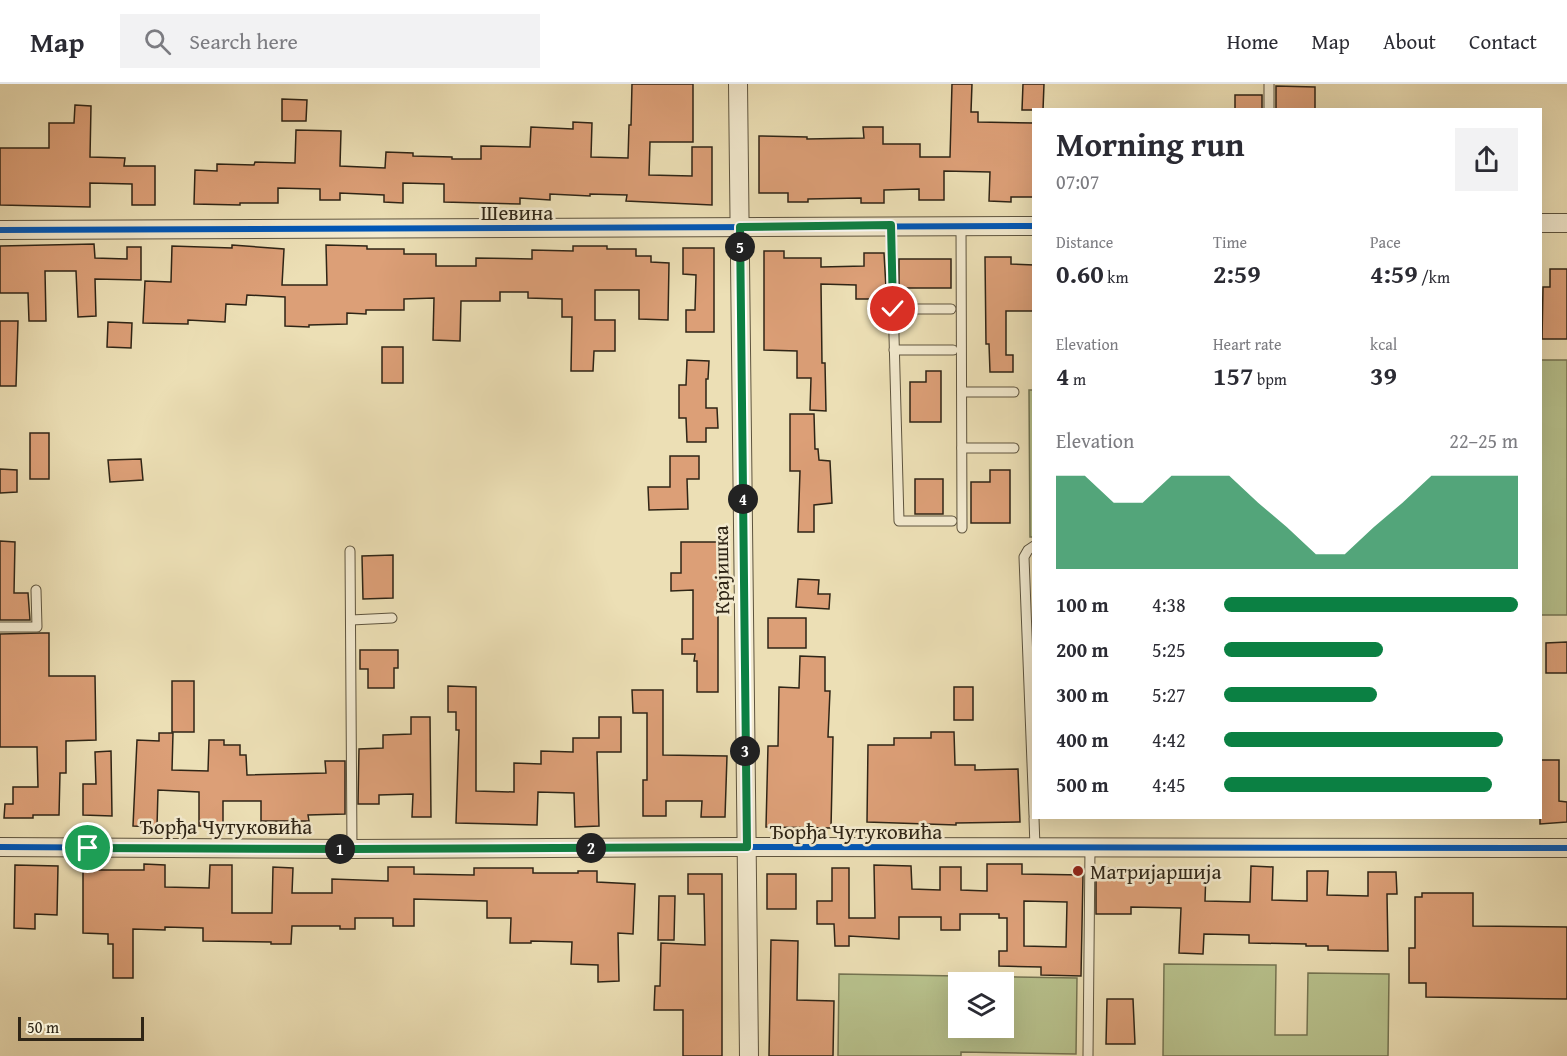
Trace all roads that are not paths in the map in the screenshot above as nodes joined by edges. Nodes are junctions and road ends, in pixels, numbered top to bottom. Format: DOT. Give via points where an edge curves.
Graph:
graph roads {
  1 [pos="738,84"];
  2 [pos="1269,84"];
  3 [pos="1269,108"];
  4 [pos="1542,223"];
  5 [pos="1567,223"];
  6 [pos="891,225"];
  7 [pos="961,225"];
  8 [pos="1032,226"];
  9 [pos="740,227"];
  10 [pos="0,230"];
  11 [pos="893,309"];
  12 [pos="951,309"];
  13 [pos="894,350"];
  14 [pos="953,350"];
  15 [pos="962,392"];
  16 [pos="1014,392"];
  17 [pos="962,448"];
  18 [pos="1014,448"];
  19 [pos="952,521"];
  20 [pos="962,528"];
  21 [pos="1032,547"];
  22 [pos="350,551"];
  23 [pos="36,590"];
  24 [pos="392,618"];
  25 [pos="351,620"];
  26 [pos="0,627"];
  27 [pos="1032,712"];
  28 [pos="1034,819"];
  29 [pos="0,847"];
  30 [pos="747,847"];
  31 [pos="1035,848"];
  32 [pos="1090,848"];
  33 [pos="1567,848"];
  34 [pos="352,849"];
  35 [pos="749,1056"];
  36 [pos="1088,1056"];
  1 -- 9 [label="street, Крајишка"];
  2 -- 3 [label="lane"];
  4 -- 5 [label="street"];
  6 -- 7 [label="street, Шевина"];
  6 -- 9 [label="street, Шевина"];
  6 -- 11 [label="lane"];
  7 -- 8 [label="street, Шевина"];
  7 -- 15 [label="lane"];
  9 -- 10 [label="street, Шевина"];
  9 -- 30 [label="street, Крајишка"];
  11 -- 12 [label="lane"];
  11 -- 13 [label="lane"];
  13 -- 14 [label="lane"];
  13 -- 19 [label="lane" via="899,521"];
  15 -- 16 [label="lane"];
  15 -- 17 [label="lane"];
  17 -- 18 [label="lane"];
  17 -- 20 [label="lane"];
  21 -- 27 [label="lane" via="1024,557"];
  22 -- 25 [label="lane"];
  23 -- 26 [label="lane" via="37,627"];
  24 -- 25 [label="lane"];
  25 -- 34 [label="lane"];
  28 -- 31 [label="lane"];
  29 -- 34 [label="street, Ђорђа Чутуковића"];
  30 -- 31 [label="street, Ђорђа Чутуковића"];
  30 -- 34 [label="street, Ђорђа Чутуковића"];
  30 -- 35 [label="street, Крајишка"];
  31 -- 32 [label="street, Ђорђа Чутуковића"];
  32 -- 33 [label="street, Ђорђа Чутуковића"];
  32 -- 36 [label="lane"];
}
